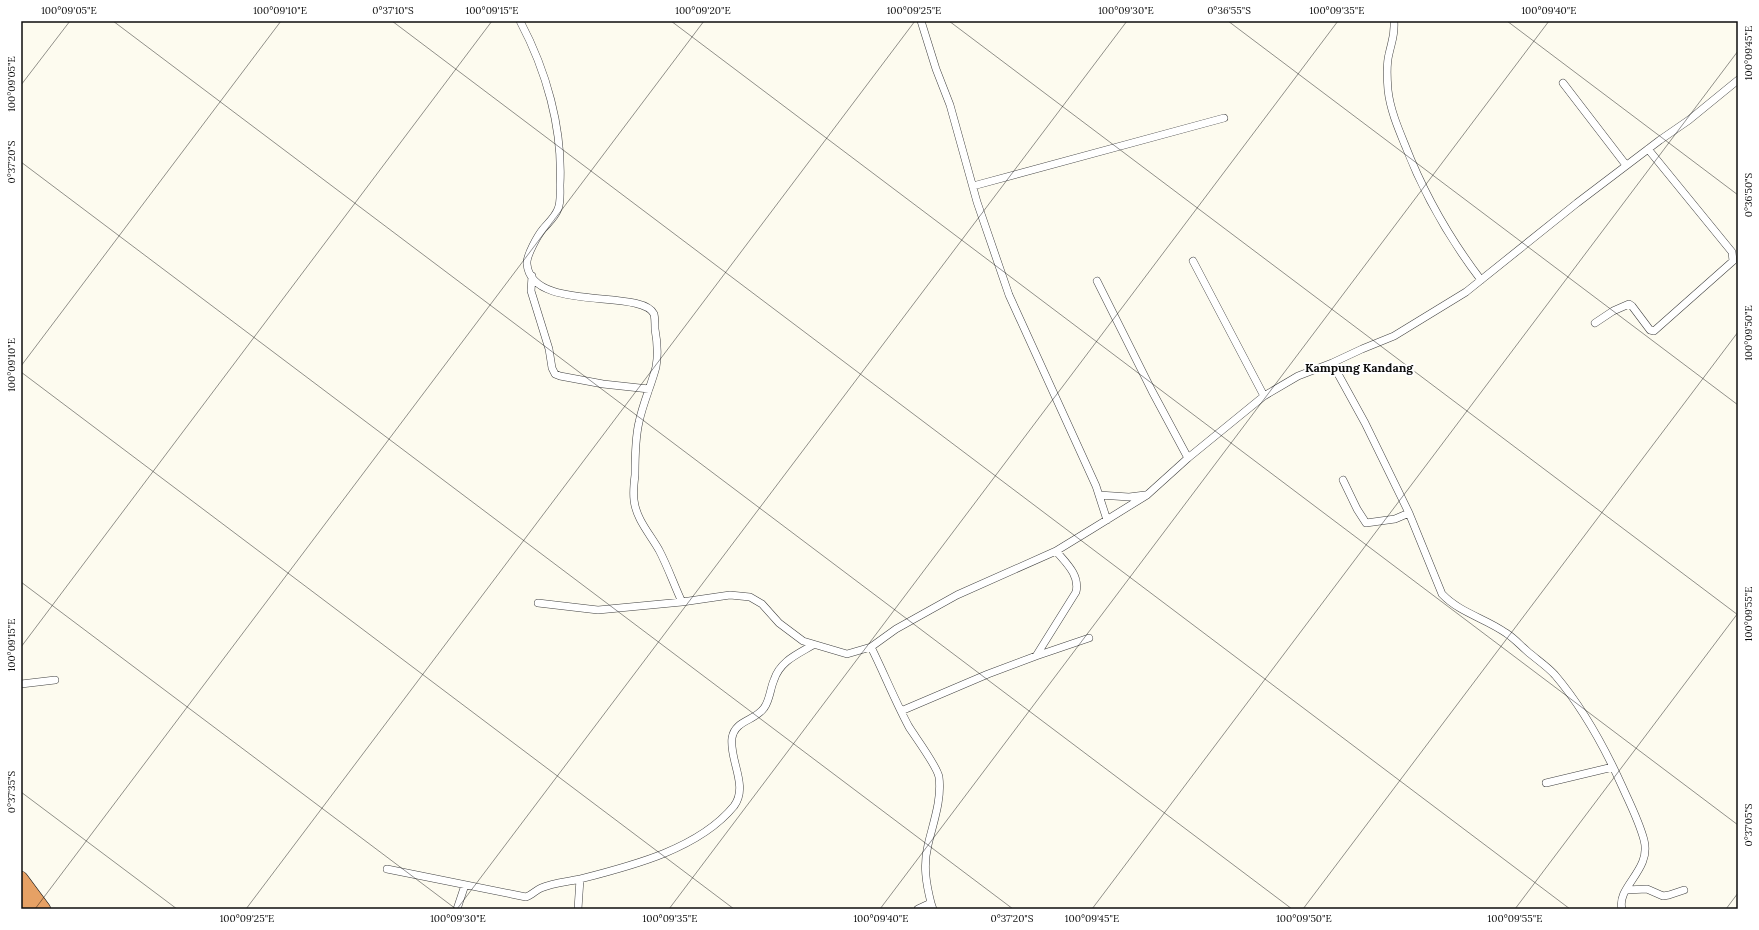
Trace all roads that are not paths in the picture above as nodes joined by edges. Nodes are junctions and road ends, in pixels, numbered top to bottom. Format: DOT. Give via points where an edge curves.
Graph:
graph roads {
  1 [pos="520,21"];
  2 [pos="921,21"];
  3 [pos="1394,21"];
  4 [pos="1738,80"];
  5 [pos="1563,83"];
  6 [pos="1224,118"];
  7 [pos="1648,149"];
  8 [pos="1626,165"];
  9 [pos="973,186"];
  10 [pos="1193,261"];
  11 [pos="532,276"];
  12 [pos="1097,280"];
  13 [pos="1481,280"];
  14 [pos="1595,323"];
  15 [pos="1332,364"];
  16 [pos="649,389"];
  17 [pos="1264,396"];
  18 [pos="1188,458"];
  19 [pos="1343,480"];
  20 [pos="1099,495"];
  21 [pos="1147,495"];
  22 [pos="1409,513"];
  23 [pos="1106,520"];
  24 [pos="1056,551"];
  25 [pos="682,602"];
  26 [pos="538,603"];
  27 [pos="1089,638"];
  28 [pos="813,645"];
  29 [pos="871,647"];
  30 [pos="1036,656"];
  31 [pos="55,680"];
  32 [pos="21,684"];
  33 [pos="901,711"];
  34 [pos="1613,767"];
  35 [pos="1546,783"];
  36 [pos="387,869"];
  37 [pos="21,878"];
  38 [pos="465,885"];
  39 [pos="580,885"];
  40 [pos="1626,890"];
  41 [pos="1684,890"];
  42 [pos="21,895"];
  43 [pos="932,906"];
  44 [pos="31,909"];
  45 [pos="44,909"];
  46 [pos="457,909"];
  47 [pos="578,909"];
  48 [pos="918,909"];
  49 [pos="1622,909"];
  1 -- 11 [label="street" via="532,43 543,74 559,142 559,208 554,218 542,230 528,256 527,264"];
  2 -- 9 [label="street" via="950,105"];
  3 -- 13 [label="street" via="1394,36 1387,68 1388,92 1396,123 1442,224"];
  4 -- 7 [label="street"];
  5 -- 8 [label="street"];
  6 -- 9 [label="street"];
  7 -- 8 [label="street"];
  7 -- 14 [label="street" via="1732,252 1733,261 1654,331 1650,330 1629,304"];
  8 -- 13 [label="street"];
  9 -- 20 [label="street" via="1009,295"];
  10 -- 17 [label="street"];
  11 -- 16 [label="street" via="531,291 555,374 603,384"];
  11 -- 16 [label="street" via="541,285 561,294 646,306 654,314 656,334 656,366"];
  12 -- 18 [label="street"];
  13 -- 15 [label="street" via="1394,336"];
  15 -- 17 [label="street" via="1298,376"];
  15 -- 22 [label="street" via="1365,423"];
  16 -- 25 [label="street" via="638,424 634,500 640,520 659,551"];
  17 -- 18 [label="street"];
  18 -- 21 [label="street"];
  19 -- 22 [label="street" via="1366,523 1395,519"];
  20 -- 21 [label="street"];
  20 -- 23 [label="street"];
  21 -- 23 [label="street"];
  22 -- 34 [label="street" via="1442,594 1462,610 1507,633 1554,674 1586,716"];
  23 -- 24 [label="street"];
  24 -- 29 [label="street" via="957,595 896,629"];
  24 -- 30 [label="street" via="1075,574 1076,592"];
  25 -- 26 [label="street" via="598,610"];
  25 -- 28 [label="street" via="730,595 750,597 762,604 779,623 803,641"];
  27 -- 30 [label="street"];
  28 -- 29 [label="street" via="847,654"];
  28 -- 39 [label="street" via="781,666 764,708 735,730 732,744 740,792 734,806 719,821 667,852"];
  29 -- 33 [label="street"];
  30 -- 33 [label="street"];
  31 -- 32 [label="street"];
  33 -- 43 [label="street" via="938,775 937,809 927,847 925,867 926,885"];
  34 -- 35 [label="street"];
  34 -- 40 [label="street" via="1635,816 1646,849 1642,865"];
  36 -- 38 [label="street"];
  37 -- 45 [label="highway"];
  38 -- 39 [label="street" via="526,897 541,888"];
  38 -- 46 [label="street"];
  39 -- 47 [label="street"];
  40 -- 41 [label="street" via="1647,890 1663,896"];
  40 -- 49 [label="street" via="1622,898"];
  42 -- 44 [label="highway"];
  43 -- 48 [label="street"];
}
